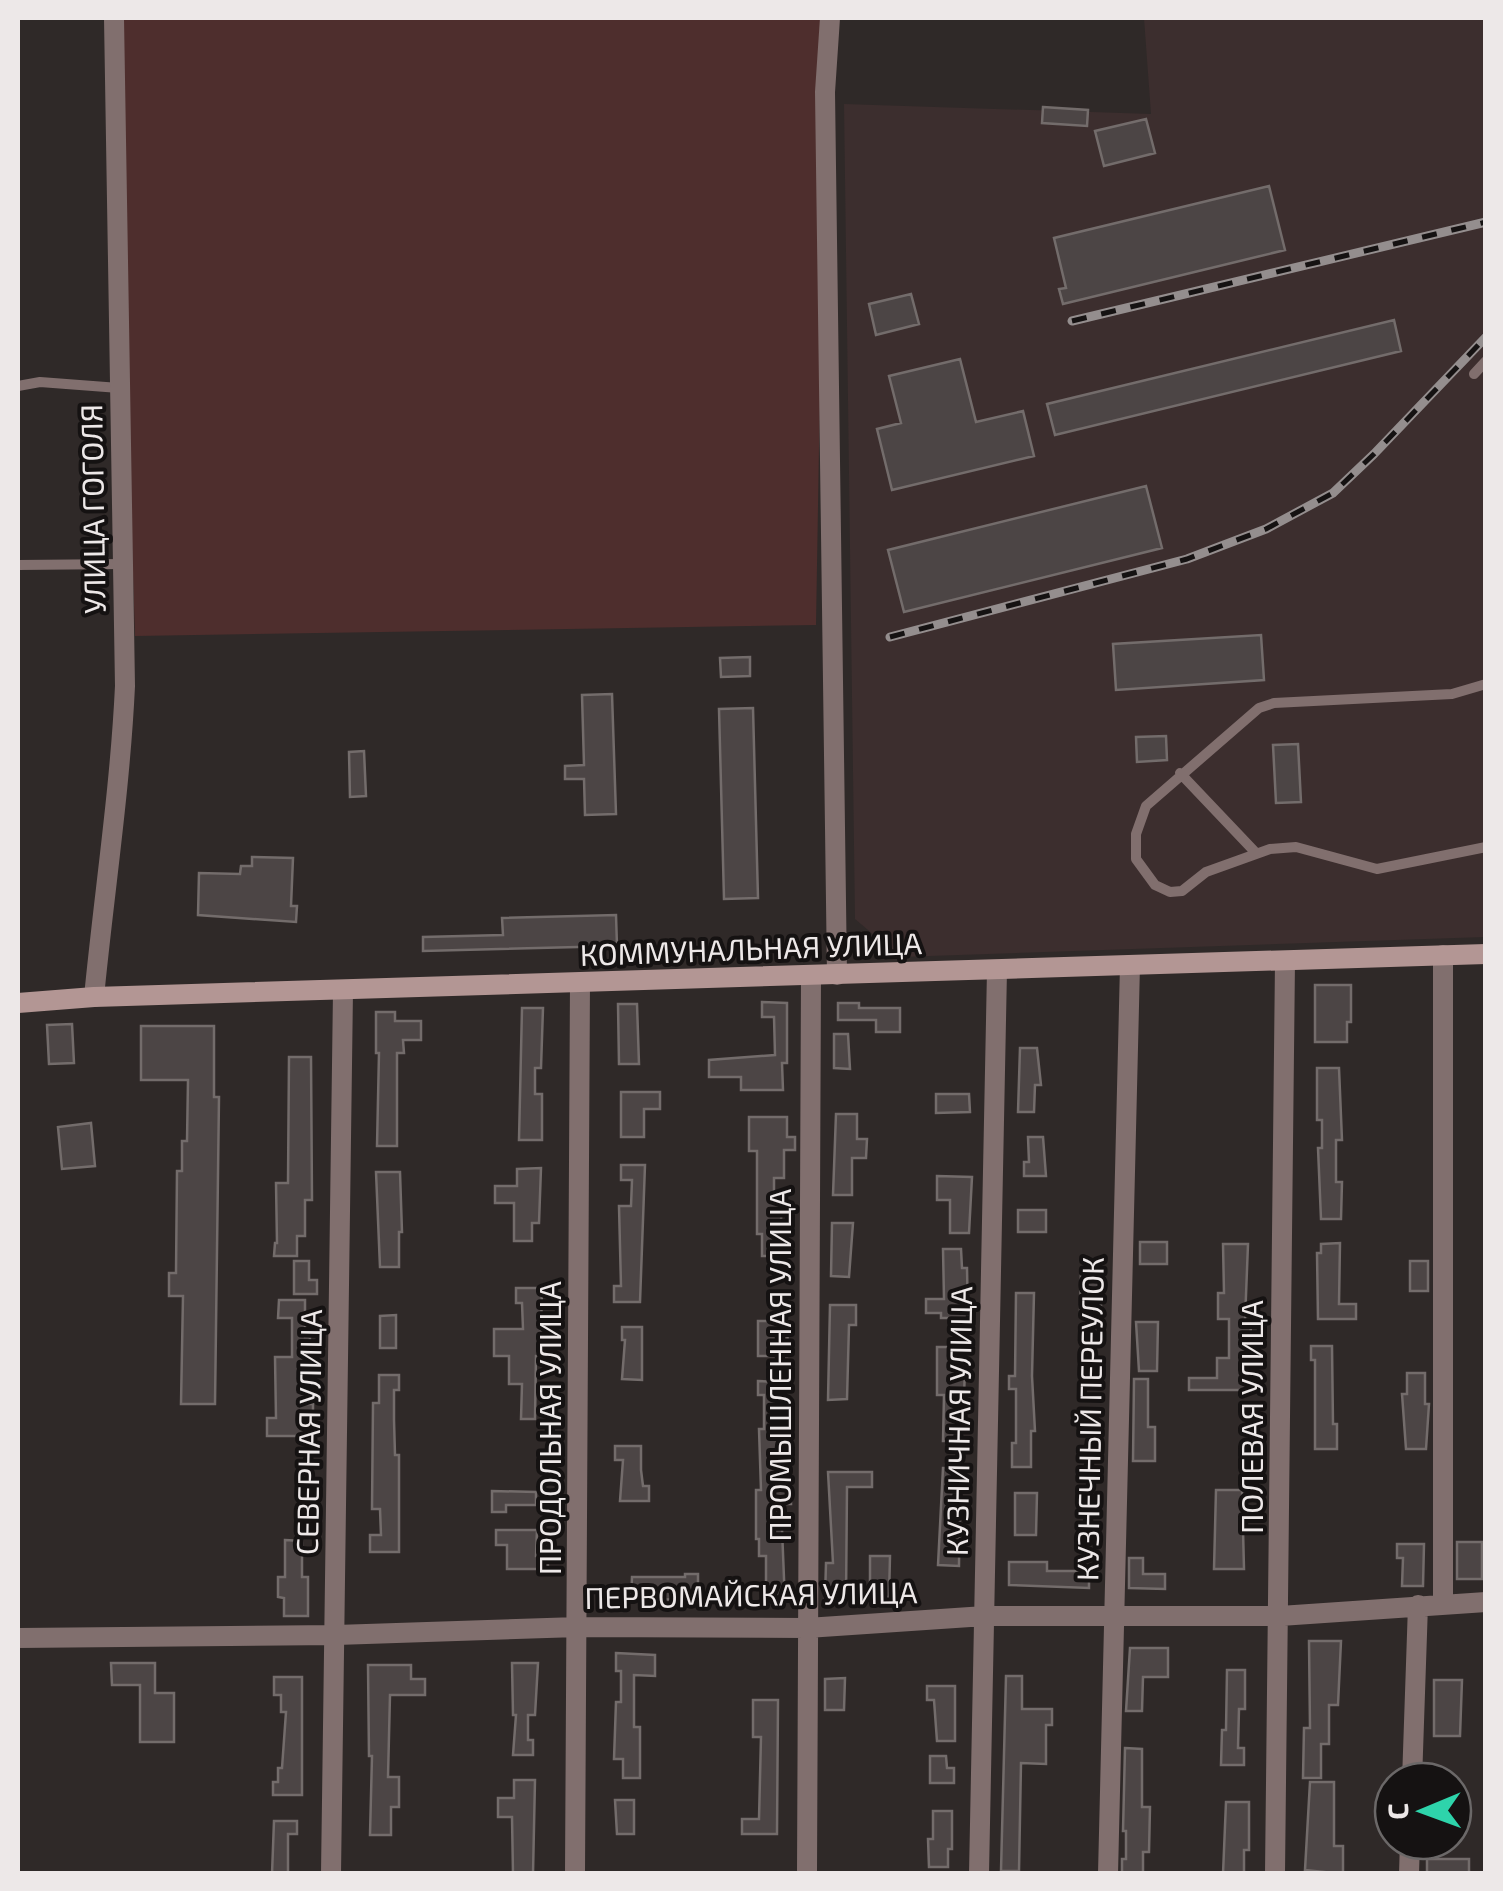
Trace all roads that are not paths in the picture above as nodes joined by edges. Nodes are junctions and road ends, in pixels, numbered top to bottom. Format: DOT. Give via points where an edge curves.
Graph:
graph roads {
  1 [pos="114,18"];
  2 [pos="830,18"];
  3 [pos="1486,361"];
  4 [pos="1474,374"];
  5 [pos="18,386"];
  6 [pos="120,388"];
  7 [pos="123,564"];
  8 [pos="18,565"];
  9 [pos="1486,684"];
  10 [pos="1180,774"];
  11 [pos="1486,847"];
  12 [pos="1256,853"];
  13 [pos="1486,954"];
  14 [pos="1444,955"];
  15 [pos="1285,961"];
  16 [pos="1130,965"];
  17 [pos="998,970"];
  18 [pos="837,975"];
  19 [pos="811,976"];
  20 [pos="580,983"];
  21 [pos="343,991"];
  22 [pos="94,998"];
  23 [pos="18,1003"];
  24 [pos="1486,1602"];
  25 [pos="1443,1604"];
  26 [pos="1418,1606"];
  27 [pos="984,1616"];
  28 [pos="1280,1616"];
  29 [pos="1114,1618"];
  30 [pos="578,1627"];
  31 [pos="807,1628"];
  32 [pos="336,1635"];
  33 [pos="18,1638"];
  34 [pos="1413,1761"];
  35 [pos="332,1874"];
  36 [pos="575,1874"];
  37 [pos="806,1874"];
  38 [pos="979,1874"];
  39 [pos="1108,1874"];
  40 [pos="1276,1874"];
  1 -- 6 [label="street, УЛИЦА ГОГОЛЯ"];
  2 -- 18 [label="street"];
  3 -- 4 [label="lane"];
  5 -- 6 [label="lane"];
  6 -- 7 [label="street, УЛИЦА ГОГОЛЯ"];
  7 -- 8 [label="lane"];
  7 -- 22 [label="street, УЛИЦА ГОГОЛЯ" via="121,770"];
  9 -- 10 [label="lane" via="1452,694 1274,703 1259,708"];
  10 -- 12 [label="lane"];
  10 -- 12 [label="lane" via="1146,806 1136,834 1136,859 1154,885 1182,891 1206,872"];
  11 -- 12 [label="lane" via="1377,868 1296,847"];
  13 -- 14 [label="street, КОММУНАЛЬНАЯ УЛИЦА"];
  14 -- 15 [label="street, КОММУНАЛЬНАЯ УЛИЦА"];
  14 -- 25 [label="street"];
  15 -- 16 [label="street, КОММУНАЛЬНАЯ УЛИЦА"];
  15 -- 28 [label="street, ПОЛЕВАЯ УЛИЦА"];
  16 -- 17 [label="street, КОММУНАЛЬНАЯ УЛИЦА"];
  16 -- 29 [label="street, КУЗНЕЧНЫЙ ПЕРЕУЛОК"];
  17 -- 18 [label="street, КОММУНАЛЬНАЯ УЛИЦА"];
  17 -- 27 [label="street, КУЗНИЧНАЯ УЛИЦА"];
  18 -- 19 [label="street, КОММУНАЛЬНАЯ УЛИЦА"];
  19 -- 20 [label="street, КОММУНАЛЬНАЯ УЛИЦА"];
  19 -- 31 [label="street, ПРОМЫШЛЕННАЯ УЛИЦА"];
  20 -- 21 [label="street, КОММУНАЛЬНАЯ УЛИЦА"];
  20 -- 30 [label="street, ПРОДОЛЬНАЯ УЛИЦА"];
  21 -- 22 [label="street, КОММУНАЛЬНАЯ УЛИЦА"];
  21 -- 32 [label="street, СЕВЕРНАЯ УЛИЦА"];
  22 -- 23 [label="street, КОММУНАЛЬНАЯ УЛИЦА"];
  24 -- 25 [label="street, ПЕРВОМАЙСКАЯ УЛИЦА"];
  25 -- 26 [label="street, ПЕРВОМАЙСКАЯ УЛИЦА"];
  26 -- 28 [label="street, ПЕРВОМАЙСКАЯ УЛИЦА"];
  26 -- 34 [label="street"];
  27 -- 29 [label="street, ПЕРВОМАЙСКАЯ УЛИЦА"];
  27 -- 31 [label="street, ПЕРВОМАЙСКАЯ УЛИЦА"];
  27 -- 38 [label="street, КУЗНИЧНАЯ УЛИЦА"];
  28 -- 29 [label="street, ПЕРВОМАЙСКАЯ УЛИЦА"];
  28 -- 40 [label="street, ПОЛЕВАЯ УЛИЦА"];
  29 -- 39 [label="street, КУЗНЕЧНЫЙ ПЕРЕУЛОК"];
  30 -- 31 [label="street, ПЕРВОМАЙСКАЯ УЛИЦА"];
  30 -- 32 [label="street, ПЕРВОМАЙСКАЯ УЛИЦА"];
  30 -- 36 [label="street, ПРОДОЛЬНАЯ УЛИЦА"];
  31 -- 37 [label="street, ПРОМЫШЛЕННАЯ УЛИЦА"];
  32 -- 33 [label="street, ПЕРВОМАЙСКАЯ УЛИЦА"];
  32 -- 35 [label="street, СЕВЕРНАЯ УЛИЦА"];
}
